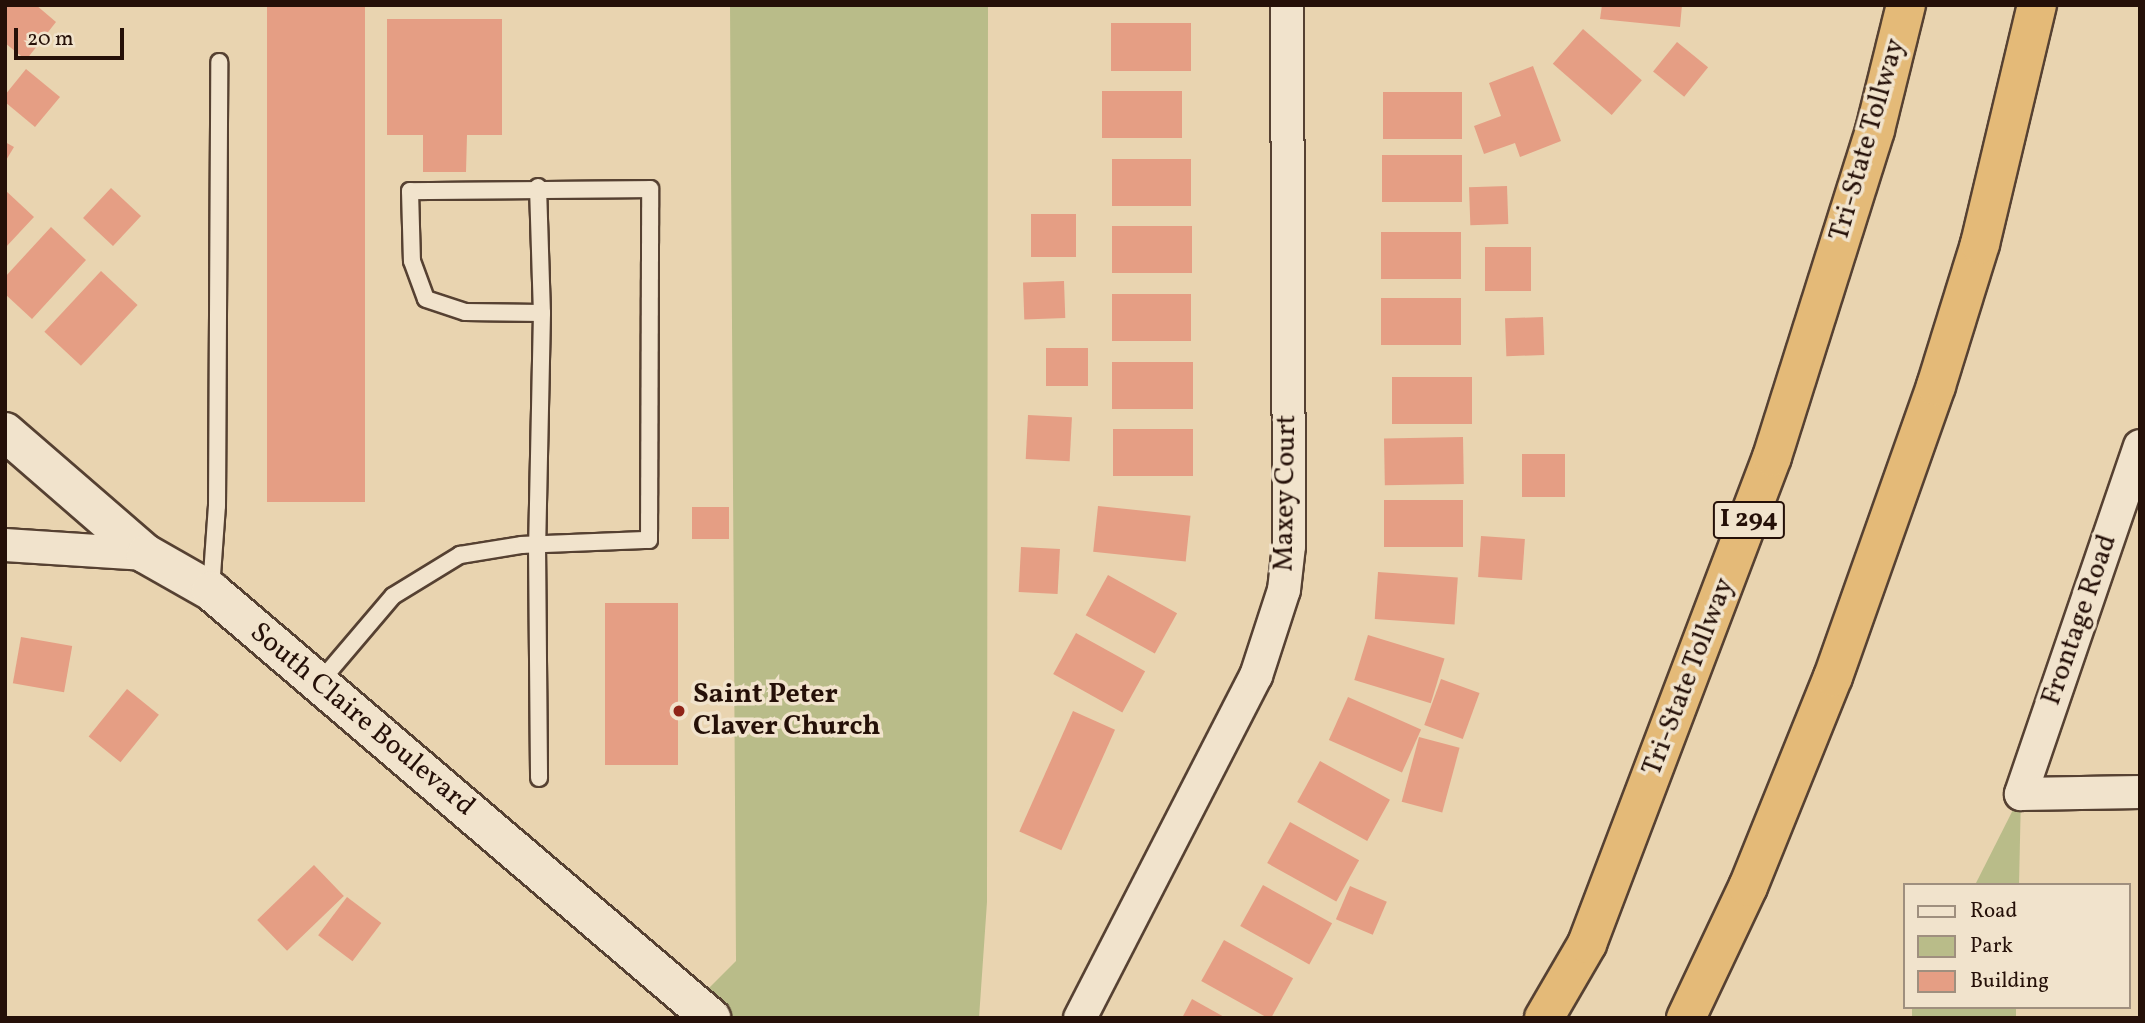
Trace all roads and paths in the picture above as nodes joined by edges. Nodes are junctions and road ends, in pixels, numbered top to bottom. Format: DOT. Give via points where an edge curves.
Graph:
graph roads {
  1 [pos="1287,5"];
  2 [pos="1906,5"];
  3 [pos="2037,5"];
  4 [pos="219,62"];
  5 [pos="538,187"];
  6 [pos="542,313"];
  7 [pos="5,432"];
  8 [pos="2140,446"];
  9 [pos="537,544"];
  10 [pos="5,545"];
  11 [pos="146,554"];
  12 [pos="211,591"];
  13 [pos="318,683"];
  14 [pos="539,778"];
  15 [pos="2140,792"];
  16 [pos="711,1018"];
  17 [pos="1080,1018"];
  18 [pos="1545,1018"];
  19 [pos="1686,1018"];
  1 -- 17 [label="street, Maxey Court" via="1289,546 1284,590 1256,676"];
  2 -- 18 [label="highway, Tri-State Tollway / I 294" via="1875,130 1772,457 1587,944"];
  3 -- 19 [label="highway" via="1980,244 1936,386 1833,677 1748,887"];
  4 -- 12 [label="lane" via="217,506"];
  5 -- 6 [label="lane"];
  5 -- 6 [label="lane" via="410,191 412,261 426,299 465,312"];
  5 -- 9 [label="lane" via="650,188 649,540"];
  6 -- 9 [label="lane"];
  7 -- 11 [label="street, South Claire Boulevard"];
  8 -- 15 [label="street, Frontage Road" via="2021,794"];
  9 -- 13 [label="lane" via="460,555 393,596"];
  9 -- 14 [label="lane"];
  10 -- 11 [label="street"];
  11 -- 12 [label="street, South Claire Boulevard"];
  12 -- 13 [label="street, South Claire Boulevard"];
  13 -- 16 [label="street, South Claire Boulevard"];
}
